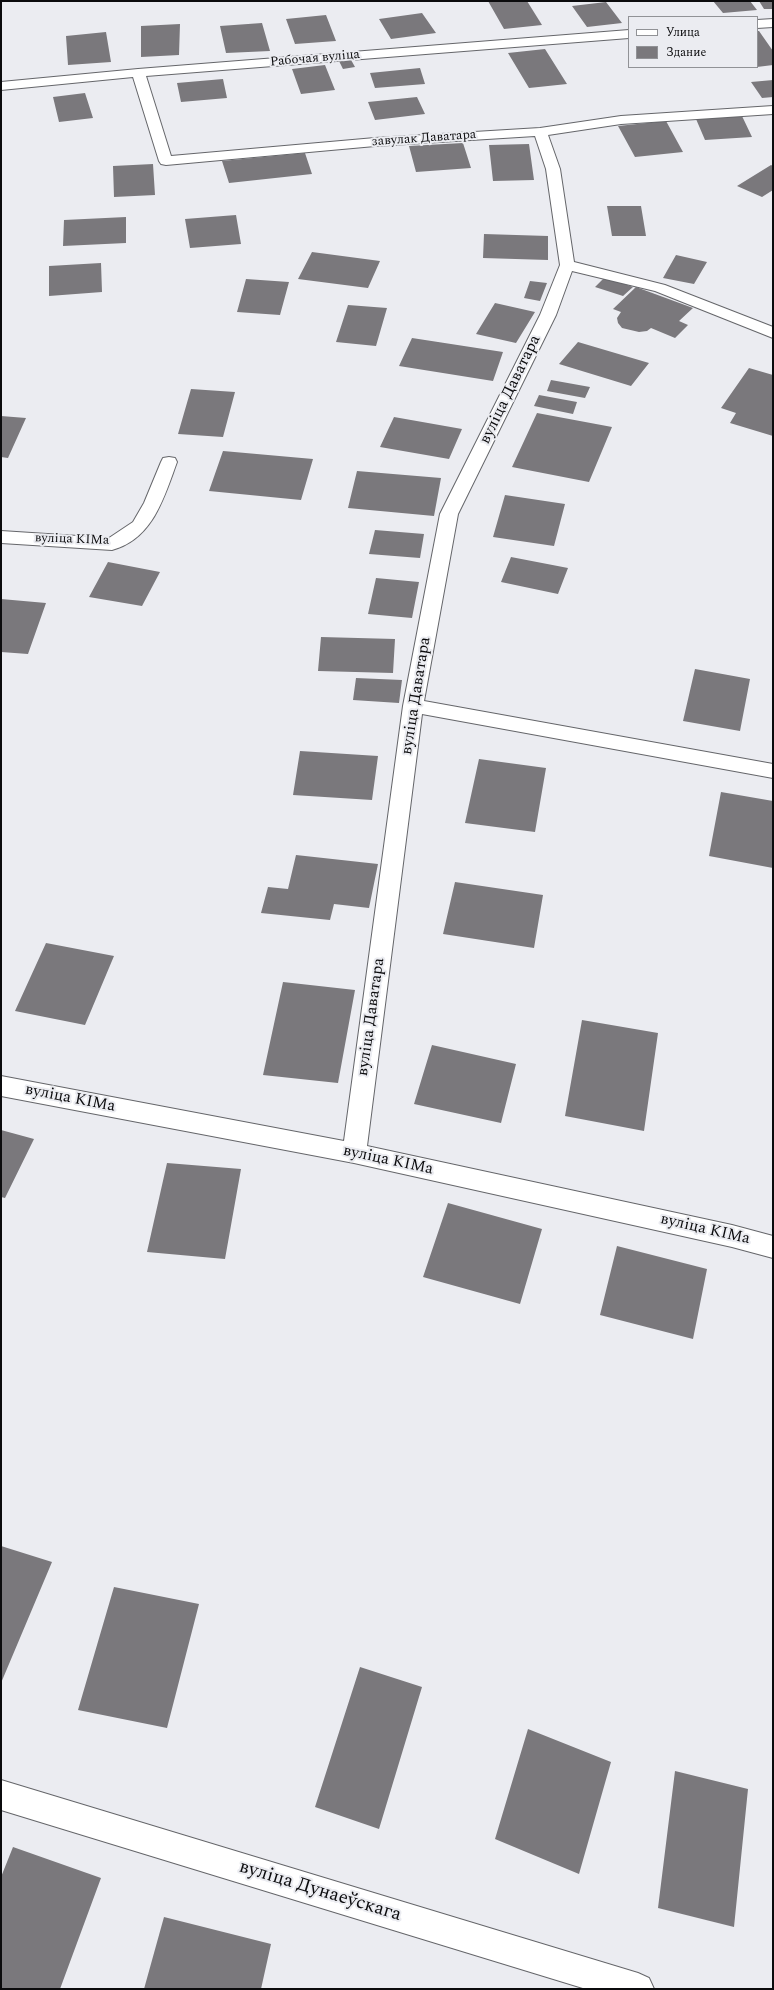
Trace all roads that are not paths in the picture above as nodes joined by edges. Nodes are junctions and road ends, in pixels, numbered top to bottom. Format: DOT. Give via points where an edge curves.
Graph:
graph roads {
  1 [pos="773,23"];
  2 [pos="758,24"];
  3 [pos="628,34"];
  4 [pos="138,73"];
  5 [pos="1,86"];
  6 [pos="773,110"];
  7 [pos="540,132"];
  8 [pos="568,265"];
  9 [pos="773,333"];
  10 [pos="169,462"];
  11 [pos="1,537"];
  12 [pos="413,706"];
  13 [pos="773,771"];
  14 [pos="1,1086"];
  15 [pos="354,1153"];
  16 [pos="773,1247"];
  17 [pos="1,1795"];
  18 [pos="638,1989"];
  1 -- 2 [label="street"];
  3 -- 4 [label="street, Рабочая вуліца"];
  4 -- 5 [label="street, Рабочая вуліца"];
  4 -- 7 [label="street, завулак Даватара" via="166,161 376,142"];
  6 -- 7 [label="street, завулак Даватара" via="621,120"];
  7 -- 8 [label="street" via="552,169"];
  8 -- 9 [label="street" via="660,288"];
  8 -- 12 [label="street, вуліца Даватара" via="548,315 449,514"];
  10 -- 11 [label="street, вуліца КІМа" via="153,504 140,526 112,544"];
  12 -- 13 [label="street"];
  12 -- 15 [label="street, вуліца Даватара"];
  14 -- 15 [label="street, вуліца КІМа"];
  15 -- 16 [label="street, вуліца КІМа"];
  17 -- 18 [label="street, вуліца Дунаеўскага"];
}
